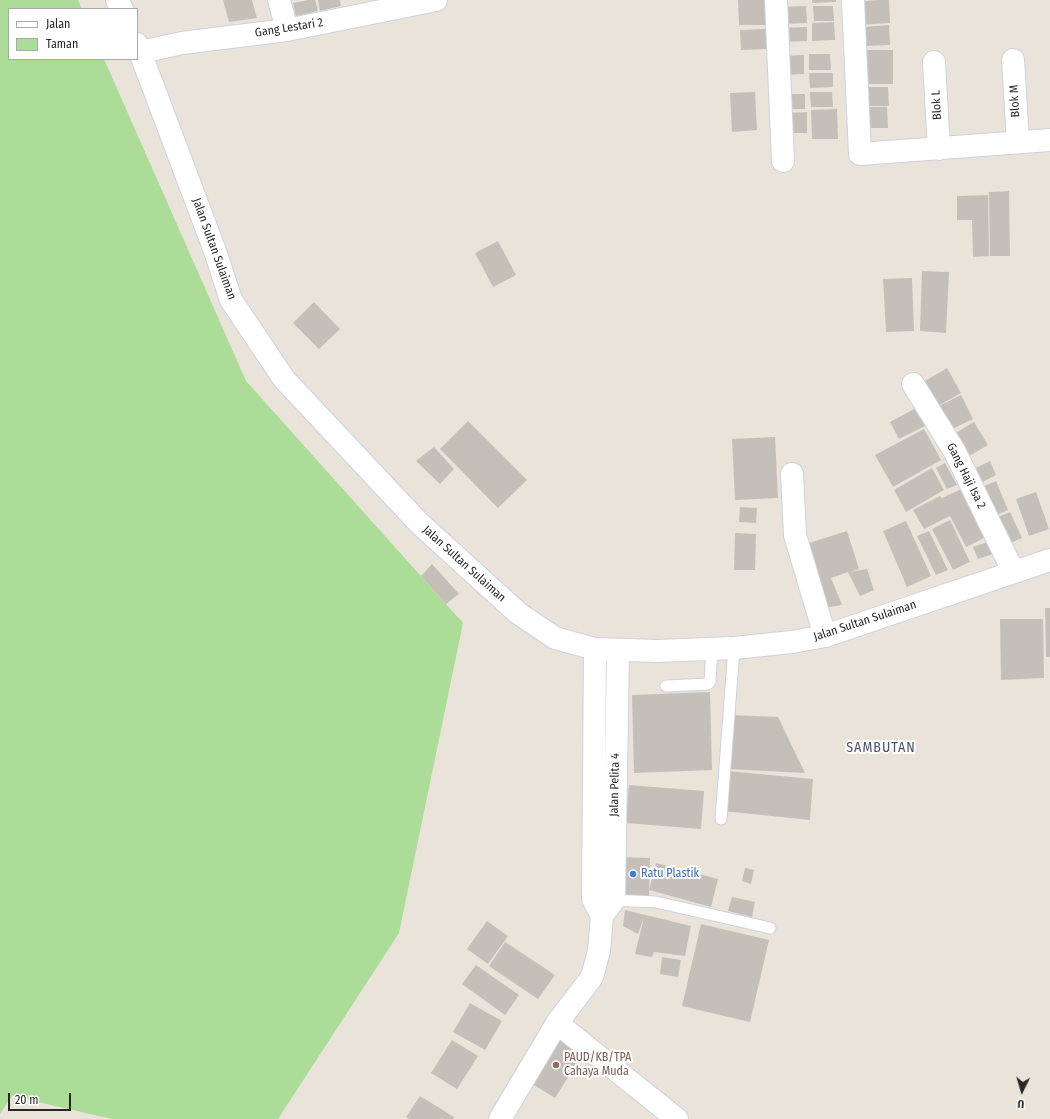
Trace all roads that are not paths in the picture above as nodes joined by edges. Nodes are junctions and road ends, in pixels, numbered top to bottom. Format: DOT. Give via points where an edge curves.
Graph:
graph roads {
  1 [pos="279,0"];
  2 [pos="434,0"];
  3 [pos="776,0"];
  4 [pos="853,0"];
  5 [pos="361,8"];
  6 [pos="287,30"];
  7 [pos="139,48"];
  8 [pos="1013,60"];
  9 [pos="934,62"];
  10 [pos="1050,140"];
  11 [pos="1018,142"];
  12 [pos="939,149"];
  13 [pos="783,161"];
  14 [pos="913,384"];
  15 [pos="792,474"];
  16 [pos="1050,560"];
  17 [pos="1013,571"];
  18 [pos="825,636"];
  19 [pos="734,648"];
  20 [pos="595,649"];
  21 [pos="712,649"];
  22 [pos="618,650"];
  23 [pos="666,686"];
  24 [pos="721,819"];
  25 [pos="603,905"];
  26 [pos="770,928"];
  27 [pos="557,1023"];
  28 [pos="500,1119"];
  29 [pos="677,1119"];
  1 -- 6 [label="street"];
  2 -- 5 [label="street, Gang Lestari 2"];
  3 -- 13 [label="street"];
  4 -- 12 [label="street" via="860,154"];
  5 -- 6 [label="street, Gang Lestari 2"];
  6 -- 7 [label="street, Gang Lestari 2"];
  7 -- 20 [label="street, Jalan Sultan Sulaiman" via="232,300 284,379 419,523 518,613 555,638"];
  8 -- 11 [label="street, Blok M"];
  9 -- 12 [label="street, Blok L"];
  10 -- 11 [label="street"];
  11 -- 12 [label="street"];
  14 -- 17 [label="street, Gang Haji Isa 2" via="955,452"];
  15 -- 18 [label="street" via="795,535"];
  16 -- 17 [label="street, Jalan Sultan Sulaiman"];
  17 -- 18 [label="street, Jalan Sultan Sulaiman"];
  18 -- 19 [label="street, Jalan Sultan Sulaiman"];
  19 -- 21 [label="street, Jalan Sultan Sulaiman"];
  19 -- 24 [label="lane"];
  20 -- 22 [label="street, Jalan Sultan Sulaiman"];
  20 -- 25 [label="street, Jalan Pelita 4"];
  21 -- 22 [label="street, Jalan Sultan Sulaiman"];
  21 -- 23 [label="lane" via="708,684"];
  22 -- 25 [label="street, Jalan Pelita 4"];
  25 -- 26 [label="lane" via="656,902"];
  25 -- 27 [label="street, Jalan Pelita 4" via="599,951 592,977"];
  27 -- 28 [label="street, Jalan Pelita 4"];
  27 -- 29 [label="street"];
}
